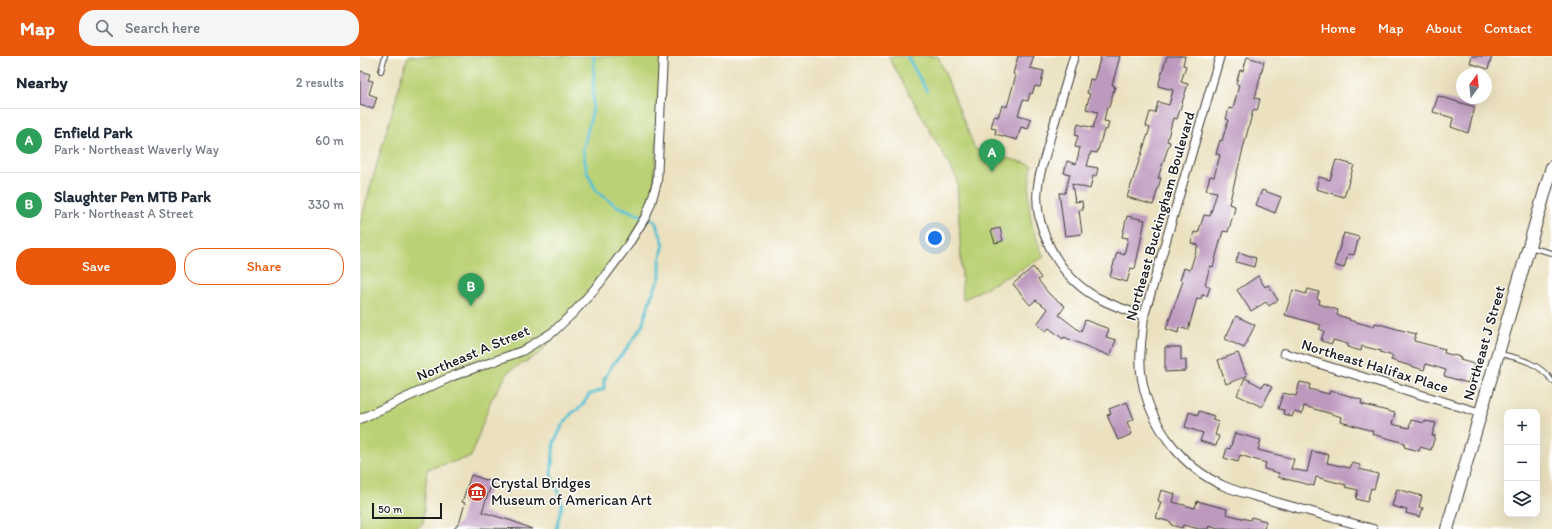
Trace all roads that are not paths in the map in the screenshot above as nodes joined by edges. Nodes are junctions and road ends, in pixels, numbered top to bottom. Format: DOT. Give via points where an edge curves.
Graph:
graph roads {
  1 [pos="385,56"];
  2 [pos="663,56"];
  3 [pos="1074,56"];
  4 [pos="1220,56"];
  5 [pos="381,71"];
  6 [pos="1552,167"];
  7 [pos="1529,246"];
  8 [pos="1552,253"];
  9 [pos="1144,316"];
  10 [pos="1284,353"];
  11 [pos="1498,353"];
  12 [pos="1552,381"];
  13 [pos="1481,413"];
  14 [pos="360,419"];
  15 [pos="1373,529"];
  16 [pos="1447,529"];
  1 -- 5 [label="lane"];
  2 -- 14 [label="street, Northeast A Street" via="657,182 640,227 599,284 553,332 522,351 446,379"];
  3 -- 9 [label="street" via="1039,179 1038,203 1042,228 1055,256 1073,280 1096,297"];
  4 -- 9 [label="street, Northeast Buckingham Boulevard"];
  6 -- 7 [label="street, Northeast J Street"];
  7 -- 8 [label="lane"];
  7 -- 11 [label="street, Northeast J Street"];
  9 -- 15 [label="street, Northeast Buckingham Boulevard" via="1141,378 1148,404 1160,430 1180,455 1200,472 1224,486"];
  10 -- 13 [label="street, Northeast Halifax Place"];
  11 -- 12 [label="lane" via="1540,367"];
  11 -- 13 [label="street, Northeast J Street"];
  13 -- 16 [label="street, Northeast J Street"];
}
